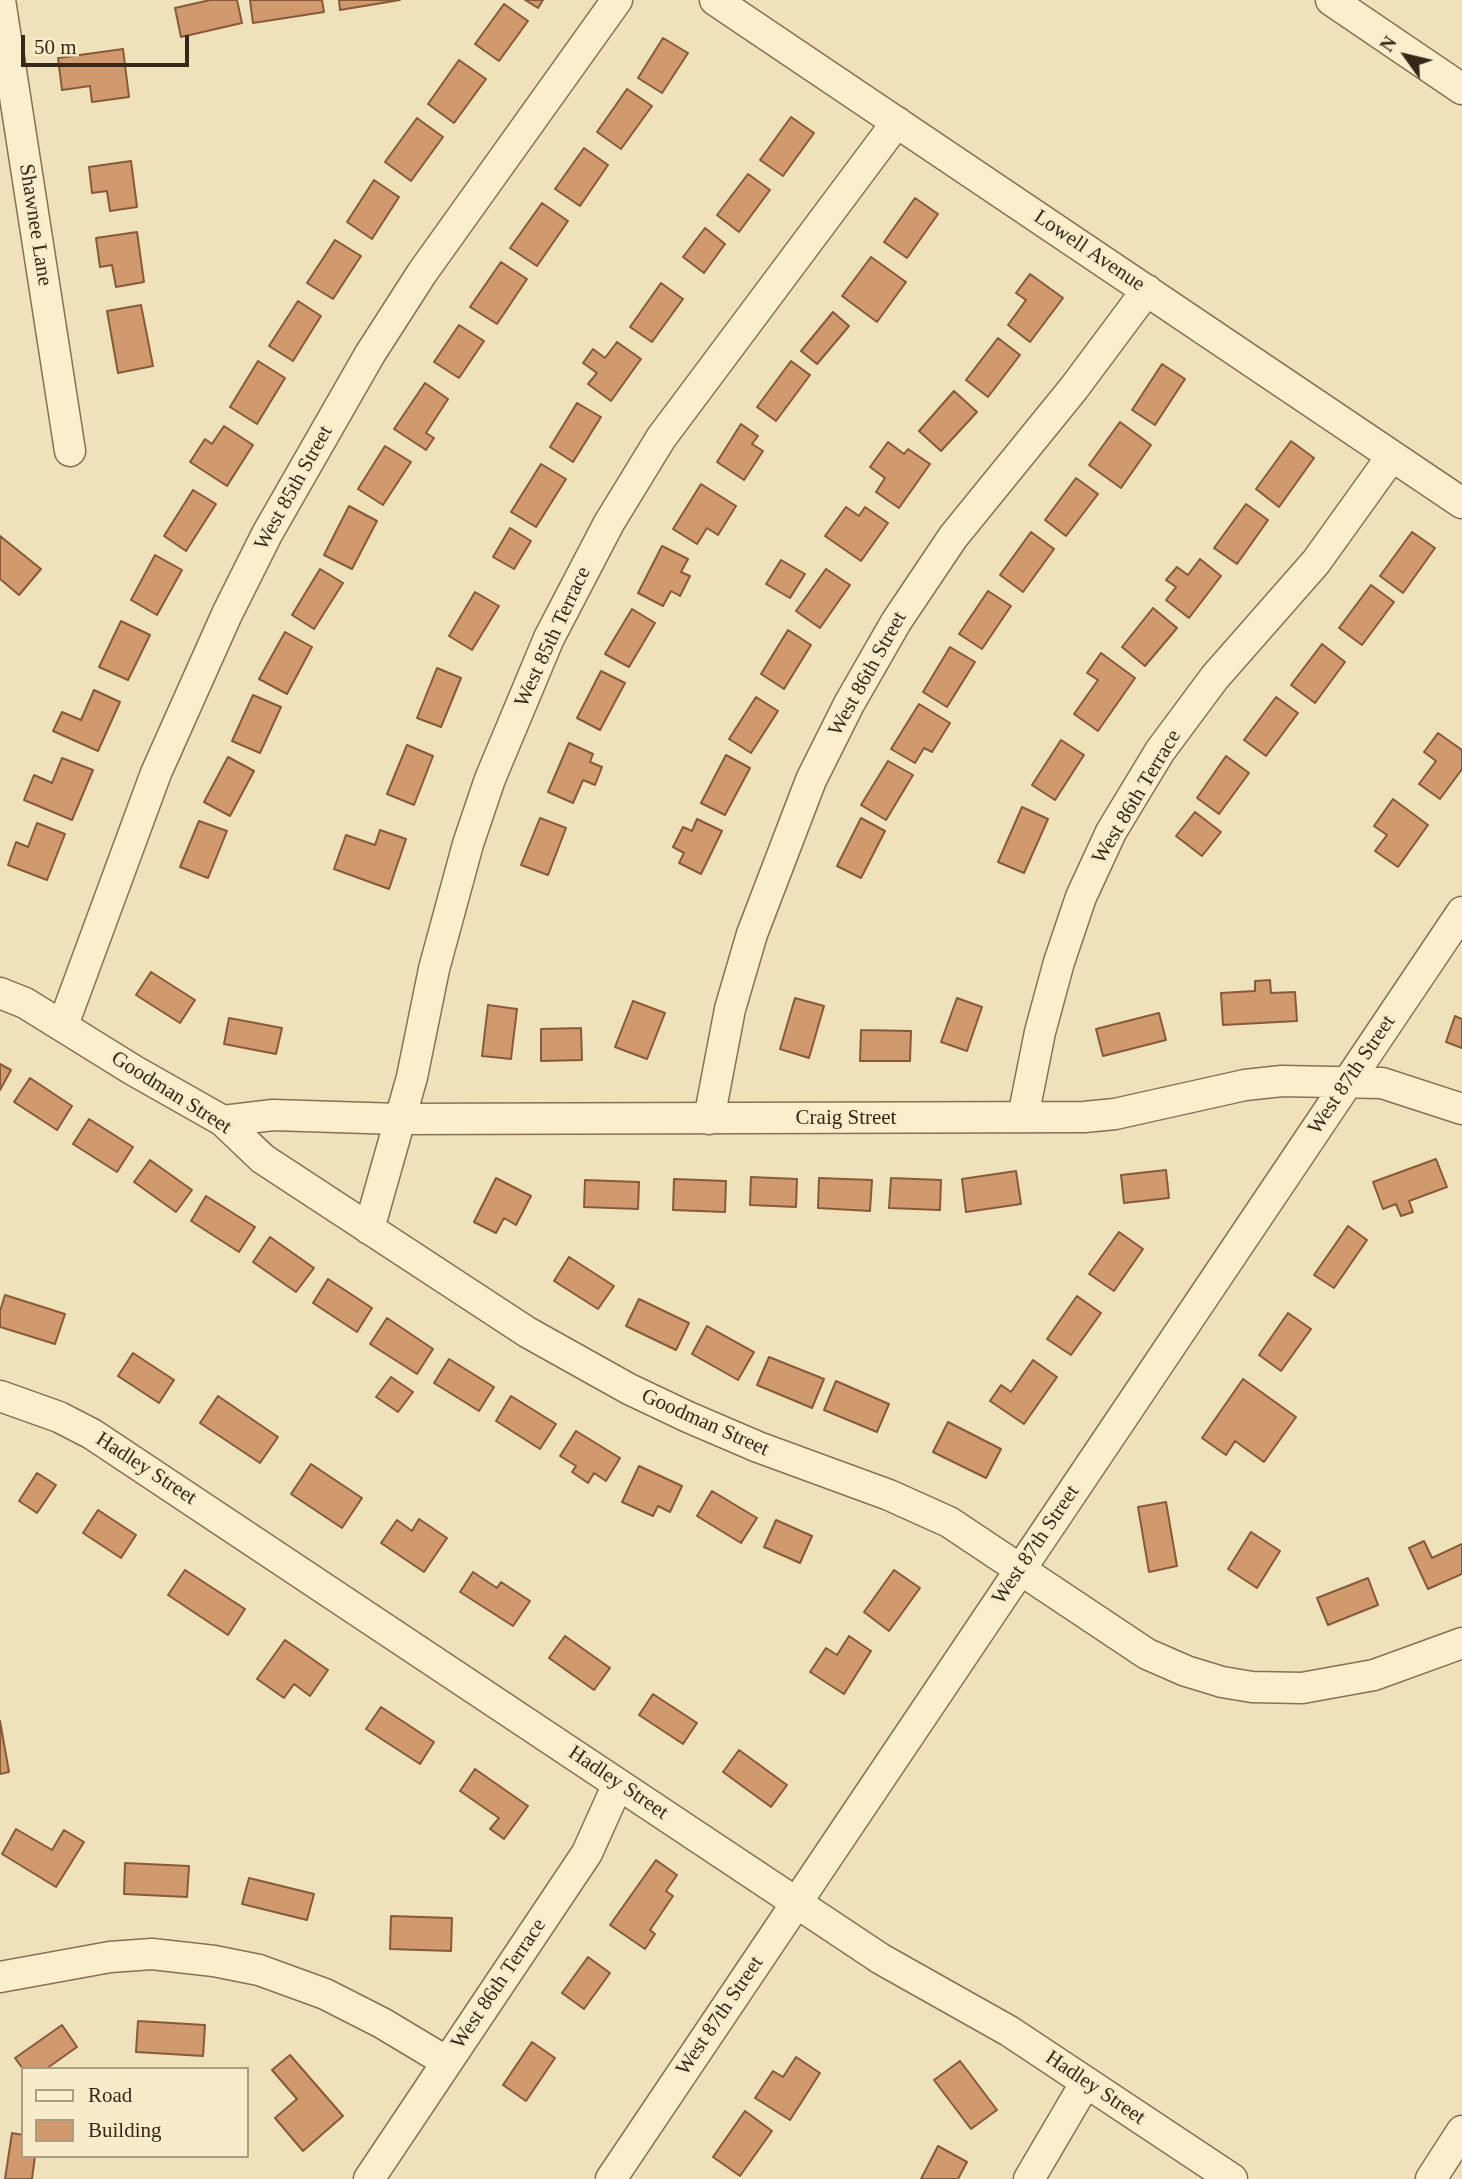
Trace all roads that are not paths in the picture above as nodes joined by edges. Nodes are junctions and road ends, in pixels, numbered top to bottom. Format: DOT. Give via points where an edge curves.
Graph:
graph roads {
  1 [pos="0,0"];
  2 [pos="617,0"];
  3 [pos="715,0"];
  4 [pos="1331,0"];
  5 [pos="1462,89"];
  6 [pos="897,122"];
  7 [pos="1147,290"];
  8 [pos="69,451"];
  9 [pos="1392,456"];
  10 [pos="1462,503"];
  11 [pos="1462,912"];
  12 [pos="0,993"];
  13 [pos="63,1026"];
  14 [pos="1348,1082"];
  15 [pos="1462,1109"];
  16 [pos="1023,1117"];
  17 [pos="400,1119"];
  18 [pos="709,1119"];
  19 [pos="223,1121"];
  20 [pos="369,1229"];
  21 [pos="0,1396"];
  22 [pos="1020,1569"];
  23 [pos="1462,1643"];
  24 [pos="618,1784"];
  25 [pos="796,1902"];
  26 [pos="0,1977"];
  27 [pos="446,2062"];
  28 [pos="1086,2082"];
  29 [pos="1462,2131"];
  30 [pos="369,2179"];
  31 [pos="611,2179"];
  32 [pos="1029,2179"];
  33 [pos="1231,2179"];
  34 [pos="1431,2179"];
  1 -- 8 [label="street, Shawnee Lane"];
  2 -- 13 [label="street, West 85th Street" via="422,273 355,378 267,534 156,773"];
  3 -- 6 [label="street, Lowell Avenue"];
  4 -- 5 [label="street"];
  6 -- 7 [label="street, Lowell Avenue"];
  6 -- 17 [label="street, West 85th Terrace" via="661,438 609,523 549,638 468,844"];
  7 -- 9 [label="street, Lowell Avenue"];
  7 -- 18 [label="street, West 86th Street" via="953,537 849,704 811,780 752,934 730,1009"];
  9 -- 10 [label="street, Lowell Avenue"];
  9 -- 16 [label="street, West 86th Terrace" via="1316,562 1215,677 1160,751 1111,832 1081,897 1059,962"];
  11 -- 14 [label="street, West 87th Street"];
  12 -- 13 [label="street, Goodman Street"];
  13 -- 19 [label="street, Goodman Street"];
  14 -- 15 [label="street, Craig Street" via="1382,1083"];
  14 -- 16 [label="street, Craig Street" via="1258,1083 1115,1114"];
  14 -- 22 [label="street, West 87th Street"];
  16 -- 18 [label="street, Craig Street"];
  17 -- 18 [label="street, Craig Street"];
  17 -- 19 [label="street, Craig Street" via="273,1115"];
  17 -- 20 [label="street, West 85th Terrace"];
  19 -- 20 [label="street, Goodman Street" via="263,1159"];
  20 -- 22 [label="street, Goodman Street" via="487,1308 629,1390 758,1447 949,1522"];
  21 -- 24 [label="street, Hadley Street" via="92,1434"];
  22 -- 23 [label="street, Goodman Street" via="1147,1654 1186,1671 1242,1685 1277,1689 1326,1686 1401,1666"];
  22 -- 25 [label="street, West 87th Street"];
  24 -- 25 [label="street, Hadley Street"];
  24 -- 27 [label="street, West 86th Terrace" via="587,1853"];
  25 -- 28 [label="street, Hadley Street" via="881,1959 1009,2031"];
  25 -- 31 [label="street, West 87th Street"];
  26 -- 27 [label="street" via="110,1957 152,1954 214,1961 259,1970 325,1994"];
  27 -- 30 [label="street, West 86th Terrace"];
  28 -- 32 [label="street"];
  28 -- 33 [label="street, Hadley Street"];
  29 -- 34 [label="street"];
}
